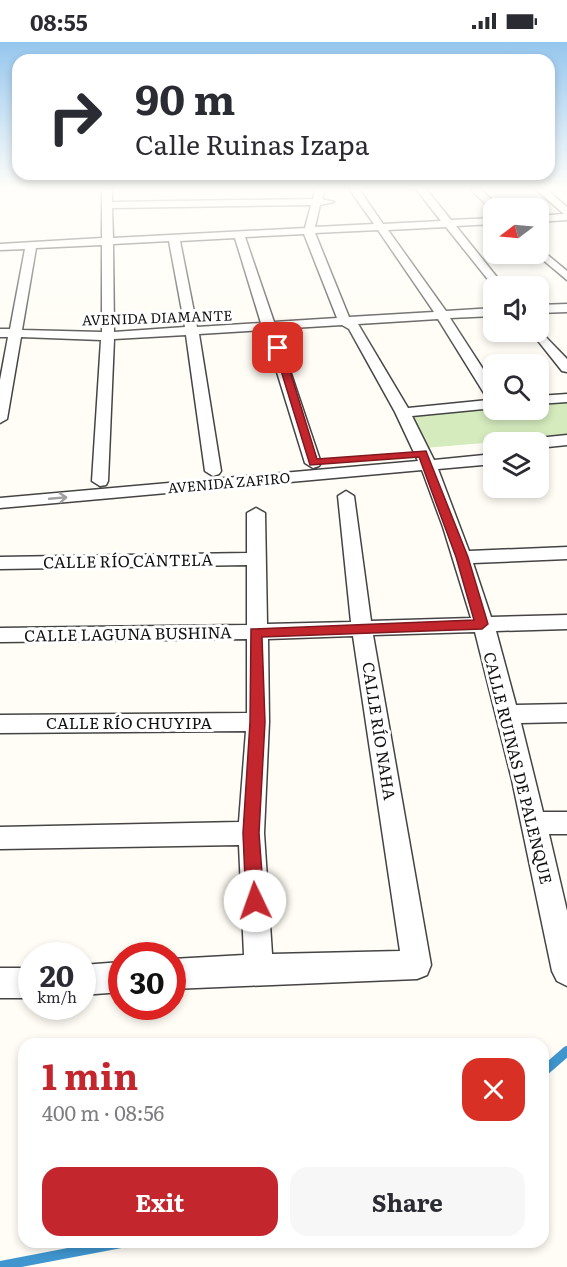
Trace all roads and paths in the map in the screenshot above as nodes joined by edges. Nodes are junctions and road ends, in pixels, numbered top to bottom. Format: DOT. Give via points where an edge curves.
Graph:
graph roads {
  1 [pos="26,246"];
  2 [pos="31,246"];
  3 [pos="110,246"];
  4 [pos="176,246"];
  5 [pos="243,246"];
  6 [pos="329,246"];
  7 [pos="394,246"];
  8 [pos="465,246"];
  9 [pos="0,247"];
  10 [pos="549,260"];
  11 [pos="490,276"];
  12 [pos="567,277"];
  13 [pos="567,308"];
  14 [pos="549,309"];
  15 [pos="483,313"];
  16 [pos="442,315"];
  17 [pos="352,324"];
  18 [pos="271,328"];
  19 [pos="0,333"];
  20 [pos="192,333"];
  21 [pos="16,334"];
  22 [pos="108,336"];
  23 [pos="545,342"];
  24 [pos="567,368"];
  25 [pos="483,380"];
  26 [pos="567,398"];
  27 [pos="549,399"];
  28 [pos="483,405"];
  29 [pos="402,412"];
  30 [pos="0,419"];
  31 [pos="567,440"];
  32 [pos="549,442"];
  33 [pos="483,449"];
  34 [pos="567,452"];
  35 [pos="549,454"];
  36 [pos="425,459"];
  37 [pos="483,459"];
  38 [pos="313,463"];
  39 [pos="213,471"];
  40 [pos="100,481"];
  41 [pos="0,490"];
  42 [pos="346,496"];
  43 [pos="0,504"];
  44 [pos="256,513"];
  45 [pos="567,554"];
  46 [pos="462,557"];
  47 [pos="255,559"];
  48 [pos="0,563"];
  49 [pos="567,622"];
  50 [pos="482,624"];
  51 [pos="362,628"];
  52 [pos="255,632"];
  53 [pos="0,635"];
  54 [pos="567,713"];
  55 [pos="507,714"];
  56 [pos="258,722"];
  57 [pos="0,724"];
  58 [pos="533,823"];
  59 [pos="567,823"];
  60 [pos="251,833"];
  61 [pos="0,838"];
  62 [pos="259,969"];
  63 [pos="567,971"];
  64 [pos="186,973"];
  65 [pos="18,982"];
  66 [pos="0,983"];
  1 -- 9 [label="street"];
  2 -- 21 [label="street"];
  3 -- 22 [label="street"];
  4 -- 20 [label="street"];
  5 -- 18 [label="street"];
  6 -- 17 [label="street, CALLE RUINAS DE PALENQUE"];
  7 -- 16 [label="street"];
  8 -- 11 [label="street"];
  10 -- 12 [label="street"];
  13 -- 14 [label="street"];
  15 -- 16 [label="street, AVENIDA DIAMANTE"];
  16 -- 17 [label="street, AVENIDA DIAMANTE"];
  16 -- 25 [label="street"];
  17 -- 18 [label="street, AVENIDA DIAMANTE"];
  17 -- 29 [label="street, CALLE RUINAS DE PALENQUE"];
  18 -- 20 [label="street, AVENIDA DIAMANTE"];
  18 -- 38 [label="street"];
  19 -- 21 [label="street, AVENIDA DIAMANTE"];
  20 -- 22 [label="street, AVENIDA DIAMANTE"];
  20 -- 39 [label="street"];
  21 -- 22 [label="street, AVENIDA DIAMANTE"];
  21 -- 30 [label="street"];
  22 -- 40 [label="street"];
  23 -- 24 [label="street"];
  26 -- 27 [label="street"];
  28 -- 29 [label="street"];
  29 -- 36 [label="street, CALLE RUINAS DE PALENQUE"];
  31 -- 32 [label="street"];
  33 -- 36 [label="street"];
  34 -- 35 [label="street"];
  36 -- 37 [label="street, AVENIDA ZAFIRO"];
  36 -- 38 [label="street"];
  43 -- 36 [label="street, AVENIDA ZAFIRO, one-way"];
  36 -- 46 [label="street, CALLE RUINAS DE PALENQUE"];
  38 -- 39 [label="street"];
  39 -- 40 [label="street"];
  40 -- 41 [label="street"];
  42 -- 51 [label="street, CALLE RÍO NAHA"];
  44 -- 47 [label="street"];
  45 -- 46 [label="street"];
  46 -- 50 [label="street, CALLE RUINAS DE PALENQUE"];
  47 -- 48 [label="street, CALLE RÍO CANTELA"];
  47 -- 52 [label="street"];
  49 -- 50 [label="street, CALLE LAGUNA BUSHINA"];
  50 -- 51 [label="street, CALLE LAGUNA BUSHINA"];
  50 -- 55 [label="street, CALLE RUINAS DE PALENQUE"];
  51 -- 52 [label="street, CALLE LAGUNA BUSHINA"];
  51 -- 62 [label="street, CALLE RÍO NAHA" via="417,965"];
  52 -- 53 [label="street, CALLE LAGUNA BUSHINA"];
  52 -- 56 [label="street"];
  54 -- 55 [label="street"];
  55 -- 58 [label="street, CALLE RUINAS DE PALENQUE"];
  56 -- 57 [label="street, CALLE RÍO CHUYIPA"];
  56 -- 60 [label="street"];
  58 -- 59 [label="street"];
  58 -- 63 [label="street, CALLE RUINAS DE PALENQUE"];
  60 -- 61 [label="street"];
  60 -- 62 [label="street"];
  62 -- 64 [label="street"];
  65 -- 66 [label="street"];
}
